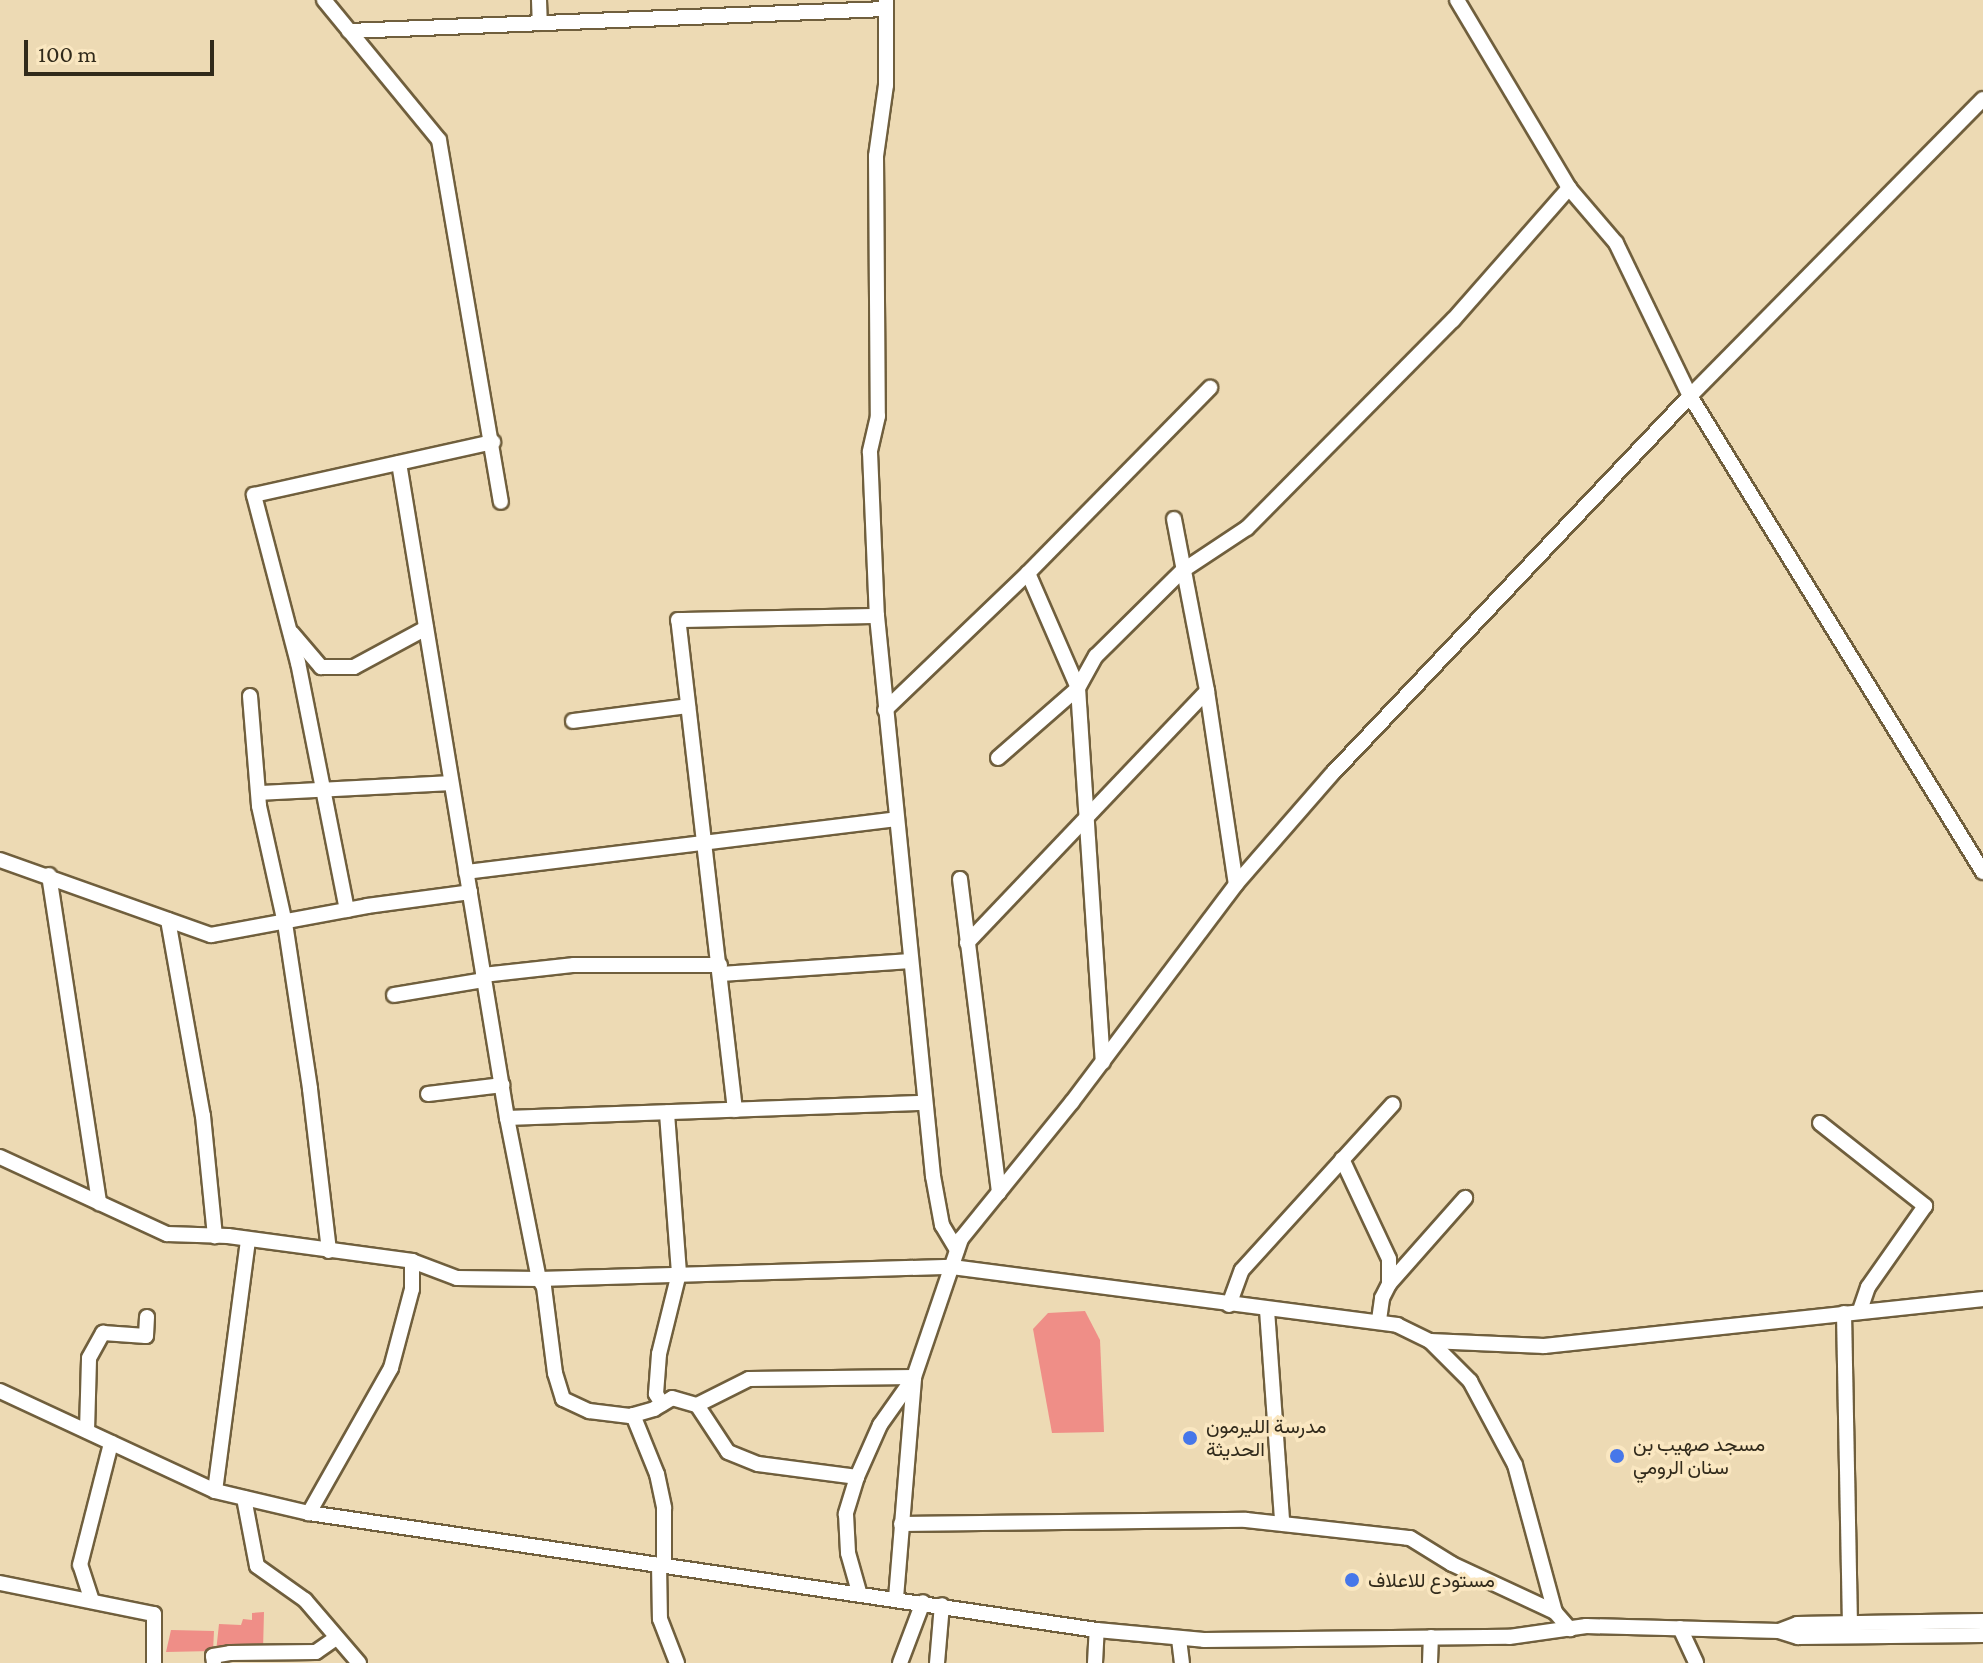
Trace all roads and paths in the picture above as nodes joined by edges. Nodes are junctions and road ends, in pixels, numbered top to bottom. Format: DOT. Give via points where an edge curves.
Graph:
graph roads {
  1 [pos="324,0"];
  2 [pos="539,0"];
  3 [pos="1457,0"];
  4 [pos="886,5"];
  5 [pos="540,23"];
  6 [pos="349,31"];
  7 [pos="1983,99"];
  8 [pos="1569,188"];
  9 [pos="1210,388"];
  10 [pos="1690,396"];
  11 [pos="493,442"];
  12 [pos="399,463"];
  13 [pos="501,502"];
  14 [pos="1174,519"];
  15 [pos="1182,571"];
  16 [pos="1028,573"];
  17 [pos="877,616"];
  18 [pos="426,628"];
  19 [pos="290,630"];
  20 [pos="1078,688"];
  21 [pos="1207,691"];
  22 [pos="250,696"];
  23 [pos="688,706"];
  24 [pos="885,710"];
  25 [pos="573,721"];
  26 [pos="998,758"];
  27 [pos="450,783"];
  28 [pos="324,788"];
  29 [pos="259,793"];
  30 [pos="1085,817"];
  31 [pos="896,819"];
  32 [pos="704,841"];
  33 [pos="0,860"];
  34 [pos="466,872"];
  35 [pos="1983,872"];
  36 [pos="49,875"];
  37 [pos="960,879"];
  38 [pos="1236,884"];
  39 [pos="470,892"];
  40 [pos="347,910"];
  41 [pos="168,920"];
  42 [pos="285,923"];
  43 [pos="967,943"];
  44 [pos="911,961"];
  45 [pos="721,970"];
  46 [pos="484,977"];
  47 [pos="394,995"];
  48 [pos="1103,1062"];
  49 [pos="502,1085"];
  50 [pos="428,1094"];
  51 [pos="925,1103"];
  52 [pos="1393,1104"];
  53 [pos="735,1110"];
  54 [pos="667,1112"];
  55 [pos="507,1118"];
  56 [pos="1820,1123"];
  57 [pos="0,1157"];
  58 [pos="1342,1159"];
  59 [pos="999,1193"];
  60 [pos="1465,1198"];
  61 [pos="99,1203"];
  62 [pos="215,1236"];
  63 [pos="248,1239"];
  64 [pos="957,1250"];
  65 [pos="329,1251"];
  66 [pos="412,1261"];
  67 [pos="952,1267"];
  68 [pos="679,1273"];
  69 [pos="539,1279"];
  70 [pos="1389,1284"];
  71 [pos="1983,1299"];
  72 [pos="1229,1305"];
  73 [pos="1267,1310"];
  74 [pos="1860,1310"];
  75 [pos="1844,1313"];
  76 [pos="147,1317"];
  77 [pos="1379,1320"];
  78 [pos="1430,1341"];
  79 [pos="914,1377"];
  80 [pos="0,1391"];
  81 [pos="662,1404"];
  82 [pos="697,1405"];
  83 [pos="633,1415"];
  84 [pos="87,1431"];
  85 [pos="111,1443"];
  86 [pos="857,1477"];
  87 [pos="215,1491"];
  88 [pos="244,1498"];
  89 [pos="309,1513"];
  90 [pos="1282,1521"];
  91 [pos="901,1524"];
  92 [pos="661,1564"];
  93 [pos="0,1583"];
  94 [pos="859,1592"];
  95 [pos="896,1598"];
  96 [pos="92,1601"];
  97 [pos="923,1602"];
  98 [pos="942,1605"];
  99 [pos="1555,1612"];
  100 [pos="1983,1621"];
  101 [pos="1850,1624"];
  102 [pos="1680,1628"];
  103 [pos="1570,1629"];
  104 [pos="1097,1630"];
  105 [pos="1779,1631"];
  106 [pos="1983,1635"];
  107 [pos="1431,1637"];
  108 [pos="336,1638"];
  109 [pos="1179,1639"];
  110 [pos="317,1657"];
  111 [pos="154,1663"];
  112 [pos="214,1663"];
  113 [pos="359,1663"];
  114 [pos="677,1663"];
  115 [pos="900,1663"];
  116 [pos="937,1663"];
  117 [pos="1095,1663"];
  118 [pos="1182,1663"];
  119 [pos="1430,1663"];
  120 [pos="1696,1663"];
  1 -- 6 [label="street"];
  2 -- 5 [label="street"];
  3 -- 8 [label="street"];
  4 -- 5 [label="street"];
  4 -- 17 [label="street" via="886,85 876,156 878,416 870,452"];
  5 -- 6 [label="street"];
  6 -- 11 [label="street" via="439,140"];
  7 -- 10 [label="street"];
  8 -- 10 [label="street" via="1616,243"];
  8 -- 15 [label="street" via="1453,320 1247,528"];
  9 -- 16 [label="street"];
  10 -- 35 [label="street"];
  10 -- 38 [label="street" via="1332,774"];
  11 -- 12 [label="street"];
  11 -- 13 [label="street"];
  12 -- 18 [label="street"];
  12 -- 19 [label="street" via="254,495"];
  14 -- 15 [label="street"];
  15 -- 20 [label="street" via="1096,656"];
  15 -- 21 [label="street"];
  16 -- 20 [label="street"];
  16 -- 24 [label="street"];
  17 -- 23 [label="street" via="678,620"];
  17 -- 24 [label="street"];
  18 -- 19 [label="street" via="354,667 321,667"];
  18 -- 27 [label="street"];
  19 -- 28 [label="street"];
  20 -- 26 [label="street"];
  20 -- 30 [label="street"];
  21 -- 30 [label="street"];
  21 -- 38 [label="street"];
  22 -- 29 [label="street"];
  23 -- 25 [label="street"];
  23 -- 32 [label="street"];
  24 -- 31 [label="street"];
  27 -- 28 [label="street"];
  27 -- 34 [label="street"];
  28 -- 29 [label="street"];
  28 -- 40 [label="street"];
  29 -- 42 [label="street"];
  30 -- 43 [label="street"];
  30 -- 48 [label="street"];
  31 -- 32 [label="street"];
  31 -- 44 [label="street"];
  32 -- 34 [label="street"];
  32 -- 45 [label="street"];
  33 -- 36 [label="street"];
  34 -- 39 [label="street"];
  36 -- 41 [label="street"];
  36 -- 61 [label="street"];
  37 -- 43 [label="street"];
  38 -- 48 [label="street"];
  39 -- 40 [label="street"];
  39 -- 46 [label="street"];
  40 -- 42 [label="street"];
  41 -- 42 [label="street" via="211,935"];
  41 -- 62 [label="street" via="203,1116"];
  42 -- 65 [label="street"];
  43 -- 59 [label="street"];
  44 -- 45 [label="street"];
  44 -- 51 [label="street"];
  45 -- 46 [label="street" via="574,965"];
  45 -- 53 [label="street"];
  46 -- 47 [label="street"];
  46 -- 49 [label="street"];
  48 -- 59 [label="street"];
  49 -- 50 [label="street"];
  49 -- 55 [label="street"];
  51 -- 53 [label="street"];
  51 -- 64 [label="street" via="942,1225"];
  52 -- 58 [label="street"];
  53 -- 54 [label="street"];
  54 -- 55 [label="street"];
  54 -- 68 [label="street"];
  55 -- 69 [label="street"];
  56 -- 74 [label="street" via="1925,1206 1868,1287"];
  57 -- 61 [label="street"];
  58 -- 70 [label="street" via="1389,1259"];
  58 -- 72 [label="street" via="1242,1270"];
  59 -- 64 [label="street"];
  60 -- 70 [label="street"];
  61 -- 62 [label="street" via="167,1234"];
  62 -- 63 [label="street"];
  63 -- 65 [label="street"];
  63 -- 87 [label="street"];
  64 -- 67 [label="street"];
  65 -- 66 [label="street"];
  66 -- 69 [label="street" via="457,1278"];
  66 -- 89 [label="street" via="412,1289 391,1368"];
  67 -- 68 [label="street"];
  67 -- 72 [label="street"];
  67 -- 79 [label="street"];
  68 -- 69 [label="street"];
  68 -- 81 [label="street" via="659,1354 656,1394"];
  69 -- 83 [label="street" via="563,1399 589,1411"];
  70 -- 77 [label="street"];
  71 -- 74 [label="street"];
  72 -- 73 [label="street"];
  73 -- 77 [label="street"];
  73 -- 90 [label="street"];
  74 -- 75 [label="street"];
  75 -- 78 [label="street" via="1544,1346"];
  75 -- 101 [label="street"];
  76 -- 84 [label="street" via="146,1336 103,1333 89,1358"];
  77 -- 78 [label="street"];
  78 -- 99 [label="street" via="1470,1381 1515,1465"];
  79 -- 82 [label="street" via="749,1379"];
  79 -- 86 [label="street" via="880,1425"];
  79 -- 91 [label="street"];
  80 -- 84 [label="street"];
  81 -- 82 [label="street" via="672,1398"];
  81 -- 83 [label="street"];
  82 -- 86 [label="street" via="728,1452 758,1464"];
  83 -- 92 [label="street" via="660,1485"];
  84 -- 85 [label="street"];
  85 -- 87 [label="street"];
  85 -- 96 [label="street" via="80,1565"];
  86 -- 94 [label="street" via="846,1514 848,1553"];
  87 -- 88 [label="street"];
  88 -- 89 [label="street"];
  88 -- 108 [label="street" via="257,1566 305,1600"];
  89 -- 92 [label="street"];
  90 -- 91 [label="street"];
  90 -- 99 [label="street" via="1410,1538 1452,1564"];
  91 -- 95 [label="street"];
  92 -- 94 [label="street"];
  92 -- 114 [label="street" via="660,1619"];
  93 -- 96 [label="street"];
  94 -- 95 [label="street"];
  95 -- 97 [label="street"];
  96 -- 111 [label="street" via="154,1614"];
  97 -- 98 [label="street"];
  97 -- 115 [label="street"];
  98 -- 104 [label="street"];
  98 -- 116 [label="street"];
  99 -- 103 [label="street"];
  100 -- 101 [label="street"];
  101 -- 105 [label="street" via="1797,1624"];
  102 -- 103 [label="street"];
  102 -- 105 [label="street"];
  102 -- 120 [label="street"];
  103 -- 107 [label="street" via="1509,1637"];
  104 -- 109 [label="street"];
  104 -- 117 [label="street"];
  105 -- 106 [label="street" via="1798,1637"];
  107 -- 109 [label="street"];
  107 -- 119 [label="street"];
  108 -- 110 [label="street"];
  108 -- 113 [label="street"];
  109 -- 118 [label="street"];
  110 -- 112 [label="street" via="230,1653 213,1656"];
}
